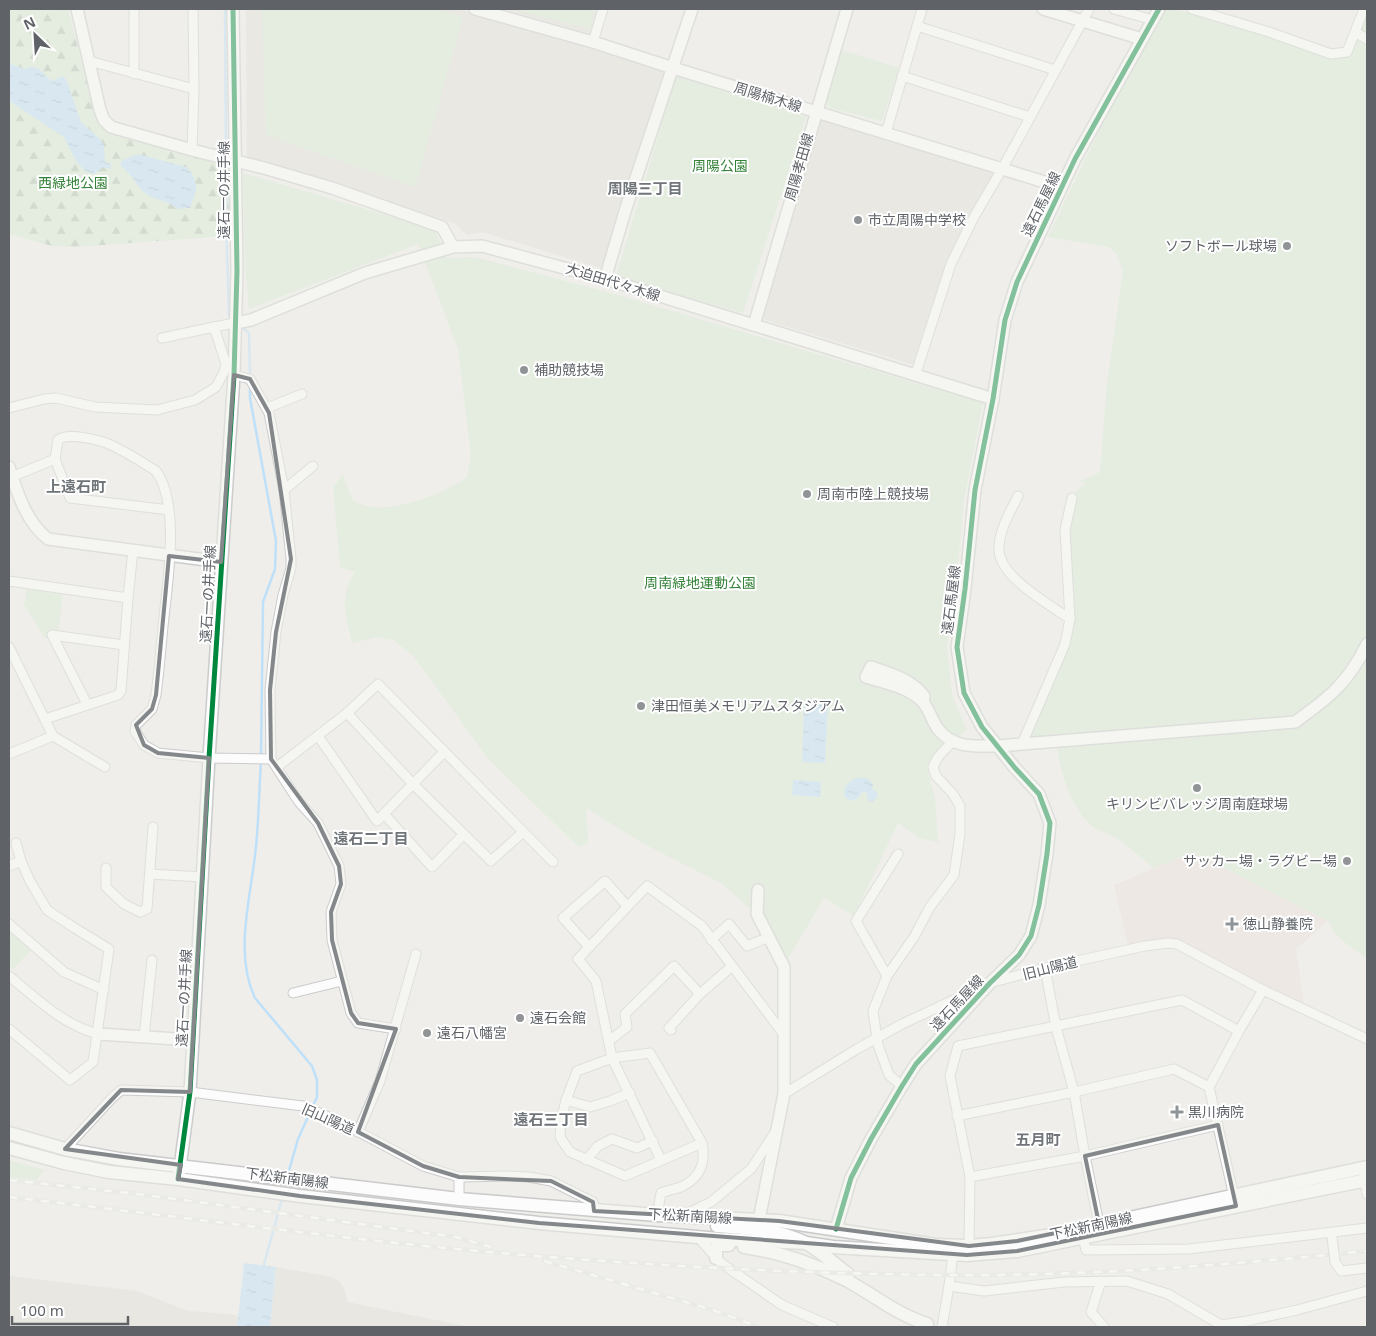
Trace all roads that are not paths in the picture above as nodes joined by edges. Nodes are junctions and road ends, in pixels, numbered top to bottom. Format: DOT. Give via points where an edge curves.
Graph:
graph roads {
  1 [pos="77,9"];
  2 [pos="134,9"];
  3 [pos="193,9"];
  4 [pos="233,9"];
  5 [pos="475,9"];
  6 [pos="603,9"];
  7 [pos="692,9"];
  8 [pos="847,9"];
  9 [pos="922,9"];
  10 [pos="1043,9"];
  11 [pos="1088,9"];
  12 [pos="1114,9"];
  13 [pos="1158,9"];
  14 [pos="1192,9"];
  15 [pos="1364,9"];
  16 [pos="1153,20"];
  17 [pos="1082,21"];
  18 [pos="917,26"];
  19 [pos="1355,32"];
  20 [pos="1367,38"];
  21 [pos="1142,39"];
  22 [pos="593,42"];
  23 [pos="89,61"];
  24 [pos="673,68"];
  25 [pos="1055,70"];
  26 [pos="134,74"];
  27 [pos="902,76"];
  28 [pos="194,89"];
  29 [pos="816,111"];
  30 [pos="1030,117"];
  31 [pos="886,133"];
  32 [pos="192,150"];
  33 [pos="236,161"];
  34 [pos="1002,169"];
  35 [pos="1061,187"];
  36 [pos="453,247"];
  37 [pos="605,279"];
  38 [pos="234,323"];
  39 [pos="754,325"];
  40 [pos="214,327"];
  41 [pos="162,338"];
  42 [pos="234,375"];
  43 [pos="915,376"];
  44 [pos="302,394"];
  45 [pos="992,399"];
  46 [pos="9,408"];
  47 [pos="266,408"];
  48 [pos="55,459"];
  49 [pos="313,466"];
  50 [pos="10,474"];
  51 [pos="284,490"];
  52 [pos="1018,496"];
  53 [pos="1072,498"];
  54 [pos="169,510"];
  55 [pos="133,550"];
  56 [pos="169,556"];
  57 [pos="221,562"];
  58 [pos="9,581"];
  59 [pos="128,598"];
  60 [pos="1070,619"];
  61 [pos="1367,644"];
  62 [pos="124,645"];
  63 [pos="9,647"];
  64 [pos="923,702"];
  65 [pos="87,704"];
  66 [pos="347,713"];
  67 [pos="45,719"];
  68 [pos="53,736"];
  69 [pos="318,736"];
  70 [pos="952,742"];
  71 [pos="1022,744"];
  72 [pos="998,746"];
  73 [pos="444,752"];
  74 [pos="9,754"];
  75 [pos="209,758"];
  76 [pos="271,759"];
  77 [pos="105,767"];
  78 [pos="277,767"];
  79 [pos="413,784"];
  80 [pos="384,814"];
  81 [pos="153,827"];
  82 [pos="523,832"];
  83 [pos="463,835"];
  84 [pos="16,843"];
  85 [pos="898,854"];
  86 [pos="21,861"];
  87 [pos="553,862"];
  88 [pos="9,866"];
  89 [pos="106,868"];
  90 [pos="150,874"];
  91 [pos="202,877"];
  92 [pos="758,890"];
  93 [pos="627,906"];
  94 [pos="9,924"];
  95 [pos="769,938"];
  96 [pos="711,940"];
  97 [pos="589,946"];
  98 [pos="416,954"];
  99 [pos="152,960"];
  100 [pos="731,966"];
  101 [pos="1046,968"];
  102 [pos="9,976"];
  103 [pos="887,976"];
  104 [pos="342,981"];
  105 [pos="990,984"];
  106 [pos="104,990"];
  107 [pos="1263,990"];
  108 [pos="293,993"];
  109 [pos="700,994"];
  110 [pos="1056,1027"];
  111 [pos="9,1029"];
  112 [pos="396,1029"];
  113 [pos="671,1030"];
  114 [pos="1239,1031"];
  115 [pos="782,1032"];
  116 [pos="98,1034"];
  117 [pos="144,1037"];
  118 [pos="876,1038"];
  119 [pos="1367,1038"];
  120 [pos="193,1040"];
  121 [pos="609,1041"];
  122 [pos="612,1058"];
  123 [pos="902,1086"];
  124 [pos="1209,1087"];
  125 [pos="190,1092"];
  126 [pos="1074,1092"];
  127 [pos="630,1093"];
  128 [pos="784,1094"];
  129 [pos="566,1100"];
  130 [pos="957,1116"];
  131 [pos="1218,1125"];
  132 [pos="776,1131"];
  133 [pos="358,1132"];
  134 [pos="9,1133"];
  135 [pos="653,1142"];
  136 [pos="702,1143"];
  137 [pos="9,1148"];
  138 [pos="65,1148"];
  139 [pos="1084,1156"];
  140 [pos="586,1160"];
  141 [pos="661,1160"];
  142 [pos="181,1165"];
  143 [pos="1365,1174"];
  144 [pos="459,1177"];
  145 [pos="970,1177"];
  146 [pos="178,1179"];
  147 [pos="1367,1194"];
  148 [pos="458,1198"];
  149 [pos="1235,1201"];
  150 [pos="594,1211"];
  151 [pos="657,1215"];
  152 [pos="684,1215"];
  153 [pos="759,1220"];
  154 [pos="1099,1224"];
  155 [pos="1367,1228"];
  156 [pos="836,1229"];
  157 [pos="1332,1234"];
  158 [pos="697,1236"];
  159 [pos="1083,1237"];
  160 [pos="724,1242"];
  161 [pos="806,1243"];
  162 [pos="969,1246"];
  163 [pos="833,1247"];
  164 [pos="953,1254"];
  165 [pos="716,1258"];
  166 [pos="1367,1268"];
  167 [pos="848,1274"];
  168 [pos="1101,1281"];
  169 [pos="950,1286"];
  170 [pos="1367,1291"];
  171 [pos="930,1326"];
  172 [pos="833,1327"];
  173 [pos="942,1327"];
  174 [pos="1104,1327"];
  1 -- 23 [label="street"];
  2 -- 26 [label="street"];
  3 -- 28 [label="street"];
  4 -- 33 [label="street, 遠石一の井手線"];
  5 -- 22 [label="street, 周陽楠木線"];
  6 -- 22 [label="street"];
  7 -- 24 [label="street"];
  8 -- 29 [label="street, 周陽孝田線"];
  9 -- 18 [label="street"];
  10 -- 17 [label="street"];
  11 -- 17 [label="street"];
  12 -- 16 [label="street"];
  13 -- 16 [label="street, 遠石馬屋線"];
  14 -- 19 [label="street" via="1332,54 1347,52"];
  15 -- 19 [label="street"];
  16 -- 21 [label="street, 遠石馬屋線"];
  17 -- 21 [label="street"];
  17 -- 25 [label="street"];
  18 -- 25 [label="street"];
  18 -- 27 [label="street"];
  19 -- 20 [label="street"];
  21 -- 35 [label="street, 遠石馬屋線"];
  22 -- 24 [label="street, 周陽楠木線"];
  23 -- 26 [label="street"];
  23 -- 32 [label="street" via="104,120 111,127"];
  24 -- 29 [label="street, 周陽楠木線"];
  24 -- 37 [label="street"];
  25 -- 30 [label="street"];
  26 -- 28 [label="street"];
  27 -- 30 [label="street"];
  27 -- 31 [label="street"];
  28 -- 32 [label="street"];
  29 -- 31 [label="street, 周陽楠木線"];
  29 -- 39 [label="street, 周陽孝田線"];
  30 -- 34 [label="street"];
  31 -- 34 [label="street, 周陽楠木線"];
  32 -- 33 [label="street"];
  33 -- 36 [label="street" via="332,188 442,227"];
  33 -- 38 [label="street, 遠石一の井手線"];
  34 -- 35 [label="street, 周陽楠木線"];
  34 -- 43 [label="street" via="951,264"];
  35 -- 45 [label="street, 遠石馬屋線" via="1017,282 1005,320"];
  36 -- 37 [label="street, 大迫田代々木線" via="482,246"];
  36 -- 38 [label="street, 大迫田代々木線" via="365,273 251,320"];
  37 -- 39 [label="street, 大迫田代々木線"];
  38 -- 40 [label="street"];
  38 -- 42 [label="street, 遠石一の井手線"];
  39 -- 43 [label="street, 大迫田代々木線"];
  40 -- 41 [label="street"];
  40 -- 46 [label="street" via="226,364 224,372 216,387 195,400 157,410 96,407 56,398"];
  42 -- 47 [label="street" via="250,379"];
  42 -- 57 [label="street, 遠石一の井手線"];
  43 -- 45 [label="street, 大迫田代々木線"];
  44 -- 47 [label="street"];
  45 -- 72 [label="street, 遠石馬屋線" via="975,490 957,647 964,694 982,727"];
  47 -- 51 [label="street"];
  48 -- 50 [label="street"];
  48 -- 54 [label="street" via="70,498"];
  48 -- 54 [label="street" via="58,440 62,436 98,440 111,445 156,472 166,492"];
  49 -- 51 [label="street"];
  50 -- 55 [label="street" via="32,522 48,539"];
  51 -- 76 [label="street" via="291,568 276,632 270,690"];
  52 -- 60 [label="street" via="1002,530 999,551 1005,566 1018,581"];
  53 -- 60 [label="street" via="1065,530"];
  54 -- 56 [label="street"];
  55 -- 56 [label="street"];
  55 -- 59 [label="street"];
  56 -- 57 [label="street"];
  56 -- 75 [label="street" via="156,696 152,709 136,725 135,731 144,745 158,753"];
  57 -- 75 [label="street, 遠石一の井手線"];
  58 -- 59 [label="street"];
  59 -- 62 [label="street"];
  60 -- 71 [label="street" via="1065,644"];
  61 -- 71 [label="street" via="1342,685 1295,722"];
  62 -- 65 [label="street" via="121,691 118,695"];
  62 -- 65 [label="street" via="52,635"];
  63 -- 67 [label="street"];
  64 -- 70 [label="street" via="938,729"];
  65 -- 67 [label="street"];
  66 -- 69 [label="street"];
  66 -- 73 [label="street" via="378,684"];
  66 -- 79 [label="street"];
  67 -- 68 [label="street"];
  68 -- 74 [label="street"];
  68 -- 77 [label="street"];
  69 -- 78 [label="street"];
  69 -- 80 [label="street" via="377,822"];
  70 -- 72 [label="street" via="968,746"];
  70 -- 103 [label="street" via="933,766 936,776 960,806 954,876 930,907"];
  71 -- 72 [label="street"];
  72 -- 105 [label="street, 遠石馬屋線" via="1039,794 1050,823 1032,936 1019,955"];
  73 -- 79 [label="street"];
  73 -- 82 [label="street"];
  75 -- 76 [label="street"];
  75 -- 91 [label="street, 遠石一の井手線"];
  76 -- 78 [label="street"];
  78 -- 104 [label="street" via="299,802 318,823 339,866 341,884 331,912 332,940"];
  79 -- 80 [label="street"];
  79 -- 83 [label="street"];
  80 -- 83 [label="street" via="432,867"];
  81 -- 90 [label="street"];
  82 -- 83 [label="street" via="491,861"];
  82 -- 87 [label="street"];
  84 -- 86 [label="street"];
  85 -- 103 [label="street" via="856,921"];
  86 -- 88 [label="street"];
  86 -- 106 [label="street" via="47,910 109,948"];
  89 -- 90 [label="street" via="106,887 124,904 140,912 147,909"];
  90 -- 91 [label="street"];
  91 -- 120 [label="street, 遠石一の井手線"];
  92 -- 95 [label="street" via="757,914"];
  93 -- 96 [label="street" via="647,886 702,926"];
  93 -- 97 [label="street"];
  93 -- 97 [label="street" via="605,881 563,918"];
  94 -- 106 [label="street" via="64,972"];
  95 -- 96 [label="street" via="747,946 729,924"];
  95 -- 115 [label="street" via="784,967"];
  96 -- 100 [label="street"];
  97 -- 121 [label="street" via="578,959 596,981"];
  98 -- 112 [label="street"];
  99 -- 117 [label="street"];
  100 -- 109 [label="street"];
  100 -- 115 [label="street"];
  101 -- 105 [label="street, 旧山陽道"];
  101 -- 107 [label="street, 旧山陽道" via="1168,943 1177,944"];
  101 -- 110 [label="street"];
  102 -- 116 [label="street" via="63,1020"];
  103 -- 118 [label="street" via="874,1011"];
  104 -- 108 [label="street"];
  104 -- 112 [label="street" via="351,1013 358,1023"];
  105 -- 118 [label="street, 旧山陽道"];
  105 -- 123 [label="street, 遠石馬屋線" via="916,1064"];
  106 -- 116 [label="street"];
  107 -- 114 [label="street"];
  107 -- 119 [label="street, 旧山陽道"];
  109 -- 113 [label="street" via="669,1028"];
  109 -- 121 [label="street" via="674,966 624,1014 627,1027"];
  110 -- 114 [label="street" via="1182,1000"];
  110 -- 126 [label="street"];
  110 -- 130 [label="street" via="958,1046 950,1076"];
  111 -- 116 [label="street" via="70,1080 94,1062"];
  112 -- 133 [label="street" via="380,1081"];
  114 -- 124 [label="street"];
  115 -- 128 [label="street"];
  116 -- 117 [label="street"];
  117 -- 120 [label="street"];
  118 -- 123 [label="street" via="889,1075"];
  118 -- 128 [label="street, 旧山陽道"];
  120 -- 125 [label="street, 遠石一の井手線"];
  121 -- 122 [label="street"];
  122 -- 127 [label="street"];
  122 -- 129 [label="street" via="577,1071"];
  122 -- 136 [label="street" via="650,1053"];
  123 -- 156 [label="street, 遠石馬屋線" via="851,1178"];
  124 -- 126 [label="street" via="1174,1069"];
  124 -- 131 [label="street"];
  125 -- 133 [label="street, 旧山陽道" via="303,1106"];
  125 -- 138 [label="street, 旧山陽道" via="122,1090"];
  125 -- 142 [label="street, 遠石一の井手線"];
  126 -- 130 [label="street"];
  126 -- 139 [label="street"];
  127 -- 129 [label="street" via="590,1107"];
  127 -- 135 [label="street"];
  128 -- 132 [label="street"];
  129 -- 140 [label="street" via="560,1137 570,1152"];
  130 -- 145 [label="street"];
  131 -- 139 [label="street"];
  131 -- 149 [label="street"];
  132 -- 152 [label="street" via="751,1169 711,1202"];
  132 -- 153 [label="street"];
  133 -- 144 [label="street, 旧山陽道" via="423,1166"];
  134 -- 138 [label="main road, 下松新南陽線"];
  135 -- 140 [label="street" via="637,1148 612,1139 598,1146"];
  135 -- 141 [label="street"];
  136 -- 141 [label="street"];
  136 -- 151 [label="street" via="704,1154 698,1173 682,1187 661,1193"];
  137 -- 146 [label="main road, 下松新南陽線" via="108,1172"];
  138 -- 142 [label="main road, 下松新南陽線" via="119,1159"];
  139 -- 145 [label="street"];
  139 -- 154 [label="street"];
  140 -- 141 [label="street" via="625,1176"];
  142 -- 146 [label="street, 遠石一の井手線"];
  142 -- 148 [label="main road, 下松新南陽線"];
  143 -- 147 [label="street"];
  143 -- 149 [label="main road, 下松新南陽線"];
  144 -- 148 [label="street"];
  144 -- 150 [label="street, 旧山陽道" via="551,1180 593,1202"];
  145 -- 162 [label="street"];
  146 -- 158 [label="main road, 下松新南陽線" via="539,1223"];
  148 -- 150 [label="main road, 下松新南陽線"];
  149 -- 154 [label="main road, 下松新南陽線"];
  149 -- 159 [label="main road, 下松新南陽線"];
  150 -- 151 [label="main road, 下松新南陽線"];
  151 -- 152 [label="main road, 下松新南陽線"];
  152 -- 153 [label="main road, 下松新南陽線"];
  152 -- 161 [label="main road" via="712,1225 788,1235"];
  153 -- 156 [label="main road, 下松新南陽線"];
  154 -- 162 [label="main road, 下松新南陽線" via="1017,1241"];
  155 -- 157 [label="street"];
  156 -- 162 [label="main road, 下松新南陽線"];
  156 -- 163 [label="main road"];
  157 -- 159 [label="street" via="1189,1249 1086,1250"];
  157 -- 166 [label="street, bridge" via="1335,1262 1342,1271"];
  158 -- 160 [label="main road, 下松新南陽線"];
  158 -- 165 [label="street"];
  159 -- 164 [label="main road, 下松新南陽線" via="1017,1251"];
  160 -- 161 [label="main road, 下松新南陽線"];
  160 -- 165 [label="main road" via="716,1249"];
  160 -- 171 [label="main road" via="798,1259 845,1280 908,1318"];
  161 -- 163 [label="main road, 下松新南陽線"];
  161 -- 167 [label="main road"];
  163 -- 164 [label="main road, 下松新南陽線"];
  163 -- 167 [label="main road" via="837,1261"];
  164 -- 169 [label="street"];
  165 -- 172 [label="street" via="782,1305"];
  167 -- 171 [label="main road"];
  168 -- 169 [label="street" via="984,1291"];
  168 -- 170 [label="street" via="1127,1281 1168,1294 1221,1325 1289,1312"];
  168 -- 174 [label="street" via="1091,1312"];
  169 -- 173 [label="street"];
}
